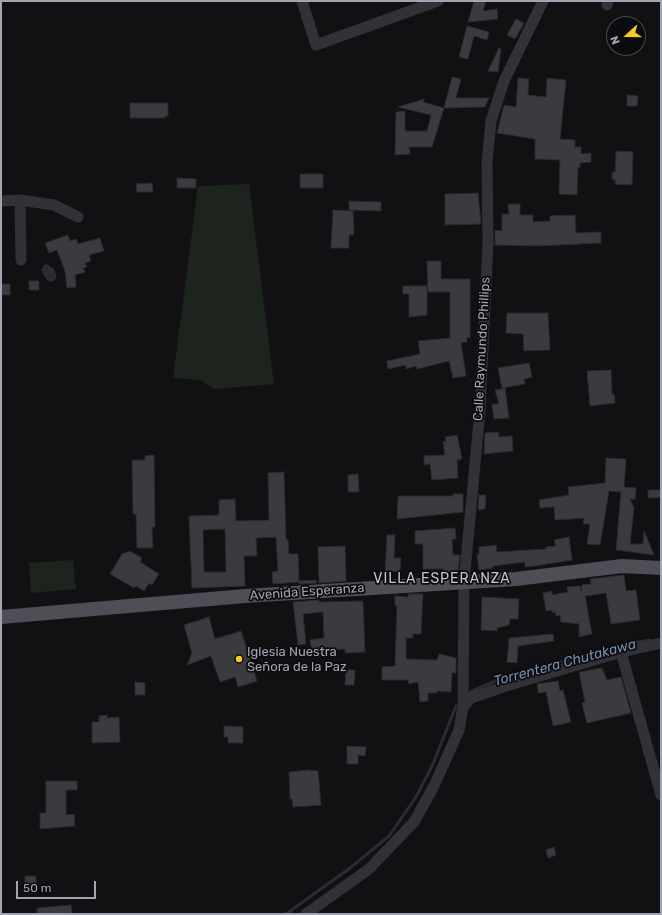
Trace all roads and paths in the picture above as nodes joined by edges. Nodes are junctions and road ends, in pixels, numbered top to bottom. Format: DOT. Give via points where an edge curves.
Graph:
graph roads {
  1 [pos="302,1"];
  2 [pos="438,1"];
  3 [pos="543,1"];
  4 [pos="1,200"];
  5 [pos="20,200"];
  6 [pos="78,217"];
  7 [pos="21,260"];
  8 [pos="661,568"];
  9 [pos="464,582"];
  10 [pos="1,617"];
  11 [pos="661,643"];
  12 [pos="622,652"];
  13 [pos="463,705"];
  14 [pos="661,795"];
  15 [pos="306,914"];
  1 -- 2 [label="street" via="316,44"];
  3 -- 9 [label="street, Calle Raymundo Phillips" via="504,81 491,121 487,162 488,242 480,410"];
  4 -- 5 [label="street"];
  5 -- 6 [label="street" via="54,205"];
  5 -- 7 [label="street"];
  8 -- 9 [label="main road, Avenida Esperanza" via="622,566 516,579"];
  9 -- 10 [label="main road, Avenida Esperanza" via="245,596"];
  9 -- 13 [label="street, Calle Raymundo Phillips"];
  11 -- 12 [label="street"];
  12 -- 13 [label="street" via="471,698"];
  12 -- 14 [label="street"];
  13 -- 15 [label="street, Calle Raymundo Phillips" via="459,730 434,786 414,822 369,869"];
}
